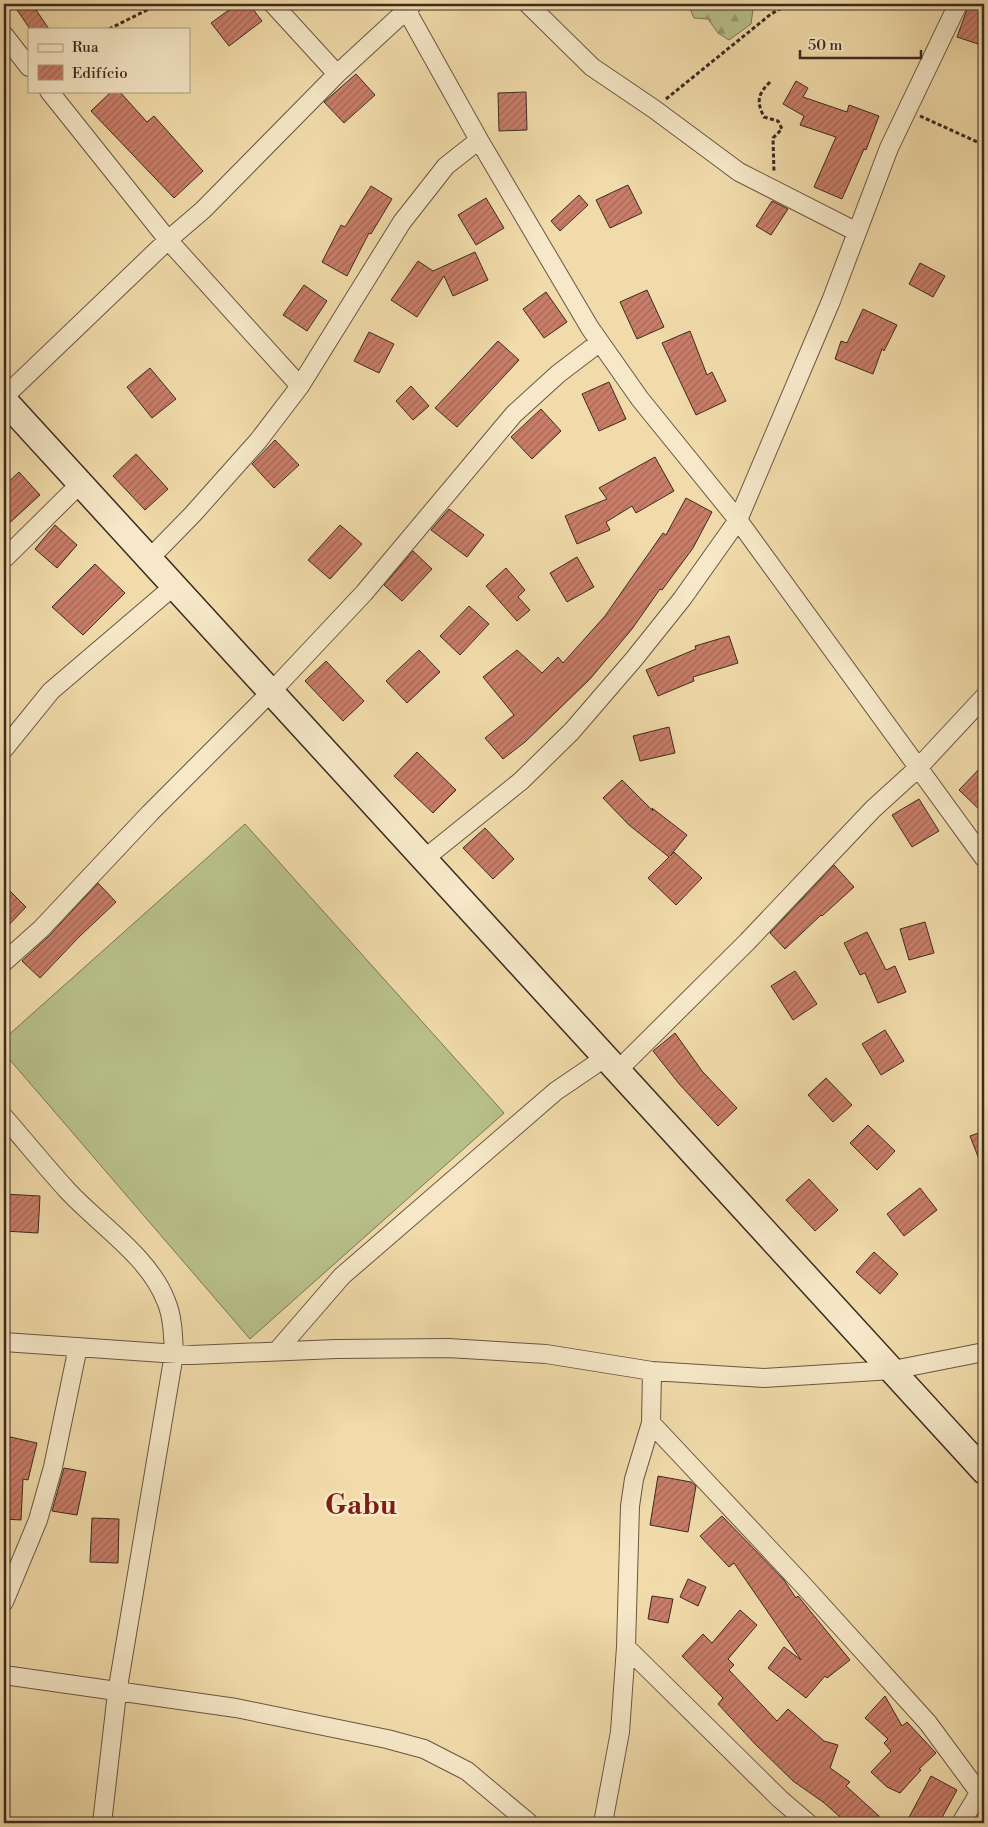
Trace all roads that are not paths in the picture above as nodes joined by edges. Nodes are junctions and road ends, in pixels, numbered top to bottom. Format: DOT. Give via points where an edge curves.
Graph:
graph roads {
  1 [pos="274,4"];
  2 [pos="528,4"];
  3 [pos="958,4"];
  4 [pos="408,6"];
  5 [pos="4,37"];
  6 [pos="28,66"];
  7 [pos="337,74"];
  8 [pos="50,92"];
  9 [pos="479,140"];
  10 [pos="857,232"];
  11 [pos="168,240"];
  12 [pos="600,342"];
  13 [pos="300,386"];
  14 [pos="4,399"];
  15 [pos="80,484"];
  16 [pos="738,520"];
  17 [pos="4,558"];
  18 [pos="149,559"];
  19 [pos="174,586"];
  20 [pos="272,692"];
  21 [pos="984,697"];
  22 [pos="4,749"];
  23 [pos="918,768"];
  24 [pos="984,858"];
  25 [pos="424,859"];
  26 [pos="4,962"];
  27 [pos="612,1063"];
  28 [pos="4,1117"];
  29 [pos="4,1342"];
  30 [pos="78,1347"];
  31 [pos="277,1351"];
  32 [pos="984,1352"];
  33 [pos="174,1354"];
  34 [pos="893,1370"];
  35 [pos="652,1371"];
  36 [pos="651,1423"];
  37 [pos="984,1471"];
  38 [pos="4,1602"];
  39 [pos="626,1647"];
  40 [pos="4,1675"];
  41 [pos="117,1693"];
  42 [pos="983,1792"];
  43 [pos="102,1823"];
  44 [pos="529,1823"];
  45 [pos="603,1823"];
  46 [pos="808,1823"];
  47 [pos="961,1823"];
  1 -- 7 [label="street"];
  2 -- 10 [label="street" via="592,67 739,172"];
  3 -- 10 [label="street" via="889,148"];
  4 -- 7 [label="street"];
  4 -- 9 [label="street"];
  5 -- 6 [label="street"];
  7 -- 11 [label="street" via="203,210"];
  8 -- 11 [label="street"];
  9 -- 12 [label="street"];
  9 -- 13 [label="street" via="446,166 402,222"];
  10 -- 16 [label="street"];
  11 -- 13 [label="street"];
  11 -- 14 [label="street"];
  12 -- 16 [label="street" via="640,399"];
  12 -- 20 [label="street" via="514,414 364,594"];
  13 -- 18 [label="street" via="258,441 194,514"];
  14 -- 15 [label="main road"];
  15 -- 17 [label="street"];
  15 -- 18 [label="main road"];
  16 -- 23 [label="street"];
  16 -- 25 [label="street" via="676,607 572,731 521,781"];
  18 -- 19 [label="main road"];
  19 -- 20 [label="main road"];
  19 -- 22 [label="street" via="51,692"];
  20 -- 25 [label="main road"];
  20 -- 26 [label="street" via="150,813 41,929"];
  21 -- 23 [label="street"];
  23 -- 24 [label="street"];
  23 -- 27 [label="street" via="873,809 747,942"];
  25 -- 27 [label="main road"];
  27 -- 31 [label="street" via="556,1091 342,1276"];
  27 -- 34 [label="main road"];
  28 -- 33 [label="street" via="68,1191 124,1244 156,1281 171,1318"];
  29 -- 30 [label="street"];
  30 -- 33 [label="street"];
  30 -- 38 [label="street" via="38,1520"];
  31 -- 33 [label="street"];
  31 -- 35 [label="street" via="458,1349 546,1354"];
  32 -- 34 [label="street"];
  33 -- 41 [label="street"];
  34 -- 35 [label="street" via="764,1378"];
  34 -- 37 [label="main road"];
  35 -- 36 [label="street"];
  36 -- 39 [label="street" via="634,1479 630,1506"];
  36 -- 42 [label="street" via="928,1723"];
  39 -- 45 [label="street" via="620,1732"];
  39 -- 46 [label="street"];
  40 -- 41 [label="street"];
  41 -- 43 [label="street"];
  41 -- 44 [label="street" via="236,1708 424,1749 466,1771"];
  42 -- 47 [label="street"];
}
